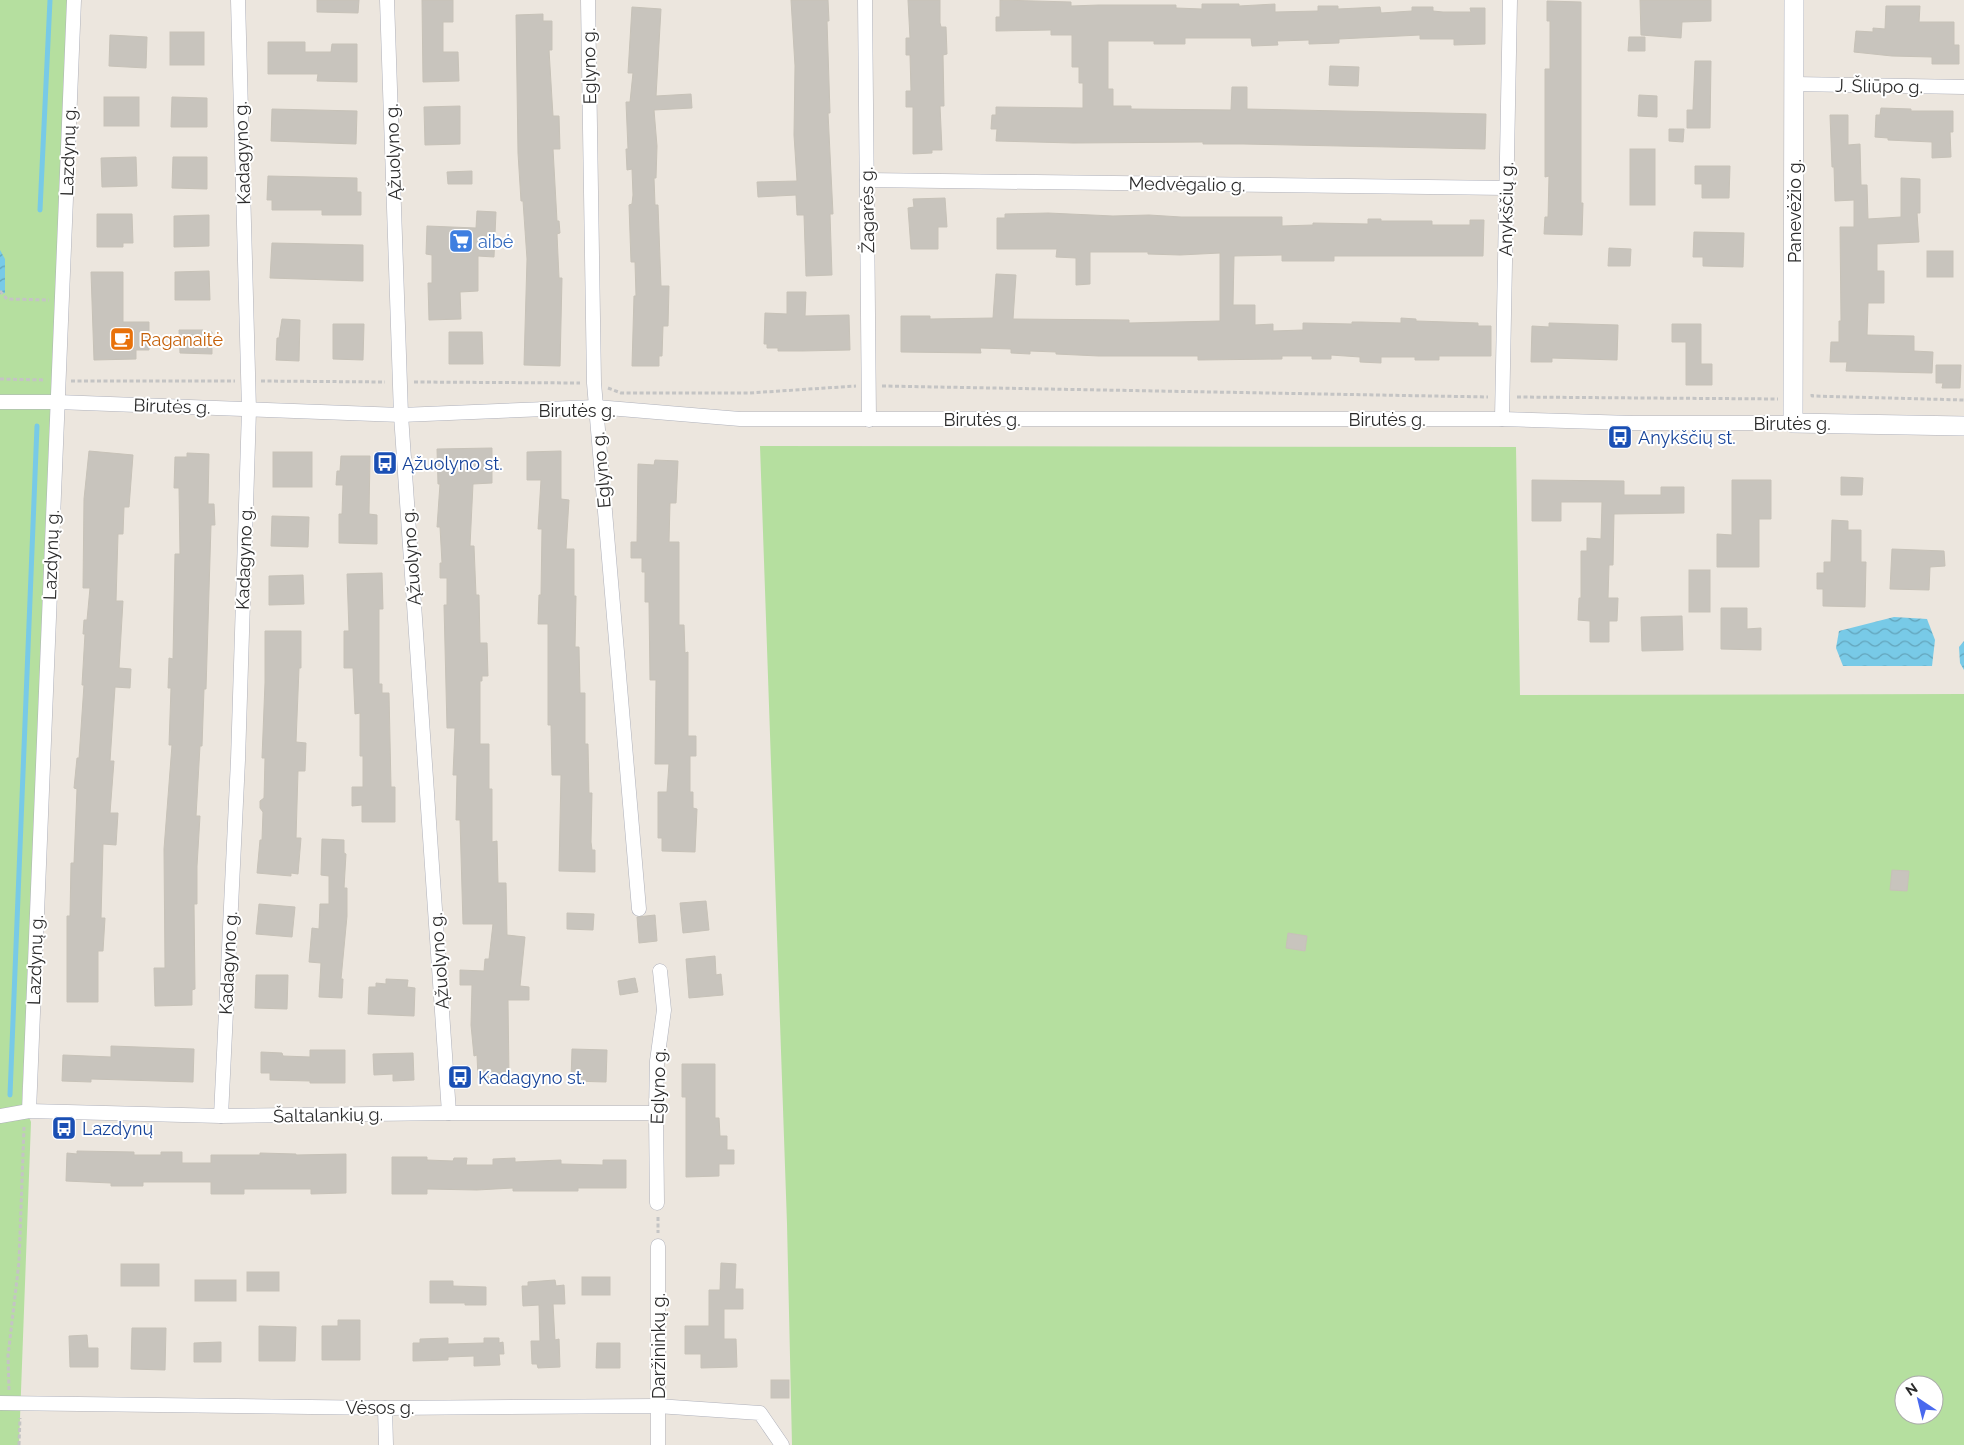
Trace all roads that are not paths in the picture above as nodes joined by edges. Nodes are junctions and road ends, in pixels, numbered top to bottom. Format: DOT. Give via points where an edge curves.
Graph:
graph roads {
  1 [pos="74,0"];
  2 [pos="238,0"];
  3 [pos="387,0"];
  4 [pos="588,0"];
  5 [pos="865,0"];
  6 [pos="1510,0"];
  7 [pos="1794,0"];
  8 [pos="1794,84"];
  9 [pos="1964,87"];
  10 [pos="867,180"];
  11 [pos="1507,188"];
  12 [pos="0,402"];
  13 [pos="57,402"];
  14 [pos="596,407"];
  15 [pos="249,410"];
  16 [pos="401,415"];
  17 [pos="1502,419"];
  18 [pos="869,420"];
  19 [pos="1793,423"];
  20 [pos="1964,426"];
  21 [pos="639,909"];
  22 [pos="660,971"];
  23 [pos="27,1111"];
  24 [pos="449,1113"];
  25 [pos="656,1113"];
  26 [pos="0,1116"];
  27 [pos="221,1116"];
  28 [pos="658,1202"];
  29 [pos="658,1246"];
  30 [pos="10,1403"];
  31 [pos="657,1406"];
  32 [pos="385,1408"];
  33 [pos="386,1445"];
  34 [pos="658,1445"];
  35 [pos="782,1445"];
  1 -- 13 [label="street, Lazdynų g."];
  2 -- 15 [label="street, Kadagyno g."];
  3 -- 16 [label="street, Ąžuolyno g."];
  4 -- 14 [label="street, Eglyno g."];
  5 -- 10 [label="street, Žagarės g."];
  6 -- 11 [label="street, Anykščių g."];
  7 -- 8 [label="street, Panevėžio g."];
  8 -- 9 [label="street, J. Šliūpo g."];
  8 -- 19 [label="street, Panevėžio g."];
  10 -- 11 [label="street, Medvėgalio g."];
  10 -- 18 [label="street, Žagarės g."];
  11 -- 17 [label="street, Anykščių g."];
  12 -- 13 [label="street, Birutės g."];
  13 -- 15 [label="street, Birutės g."];
  13 -- 23 [label="street, Lazdynų g."];
  14 -- 16 [label="street, Birutės g."];
  14 -- 18 [label="street, Birutės g." via="740,419"];
  14 -- 21 [label="street, Eglyno g."];
  15 -- 16 [label="street, Birutės g."];
  15 -- 27 [label="street, Kadagyno g." via="238,760"];
  16 -- 24 [label="street, Ąžuolyno g."];
  17 -- 18 [label="street, Birutės g."];
  17 -- 19 [label="street, Birutės g." via="1633,424"];
  19 -- 20 [label="street, Birutės g."];
  22 -- 25 [label="street, Eglyno g." via="664,1010"];
  23 -- 26 [label="street, Šaltalankių g."];
  23 -- 27 [label="street, Šaltalankių g."];
  24 -- 25 [label="street, Šaltalankių g."];
  24 -- 27 [label="street, Šaltalankių g."];
  25 -- 28 [label="street, Eglyno g."];
  29 -- 31 [label="street, Daržininkų g."];
  30 -- 32 [label="street, Vėsos g."];
  31 -- 32 [label="street, Vėsos g."];
  31 -- 34 [label="street, Daržininkų g."];
  31 -- 35 [label="street, Vėsos g." via="760,1413"];
  32 -- 33 [label="street"];
}
